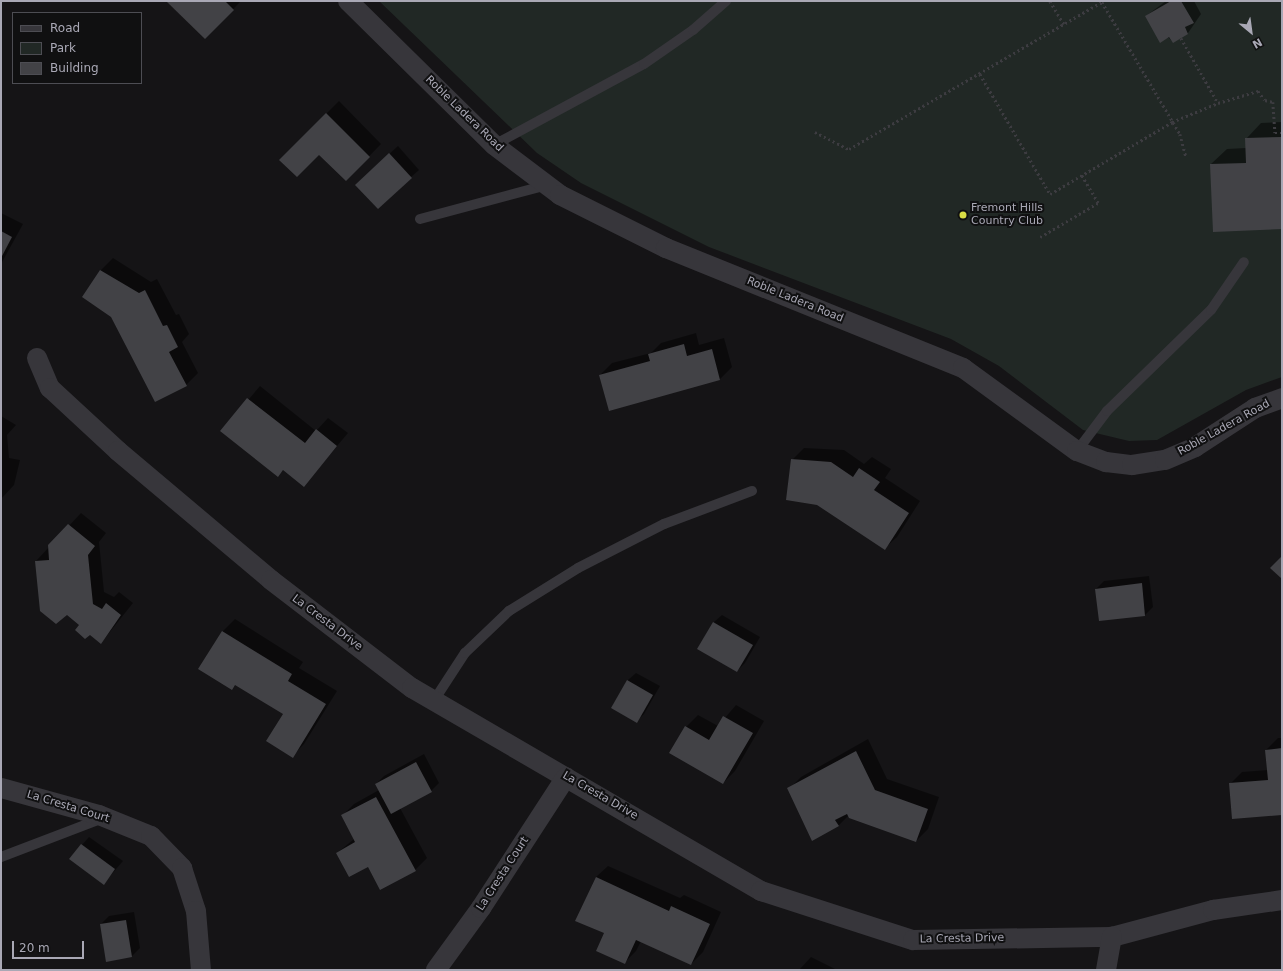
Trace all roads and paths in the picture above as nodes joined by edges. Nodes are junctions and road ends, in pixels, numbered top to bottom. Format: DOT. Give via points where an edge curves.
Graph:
graph roads {
  1 [pos="348,1"];
  2 [pos="726,1"];
  3 [pos="1050,1"];
  4 [pos="1064,24"];
  5 [pos="1181,38"];
  6 [pos="980,74"];
  7 [pos="1218,103"];
  8 [pos="1172,122"];
  9 [pos="815,132"];
  10 [pos="1282,133"];
  11 [pos="494,145"];
  12 [pos="1186,156"];
  13 [pos="1081,175"];
  14 [pos="547,185"];
  15 [pos="420,218"];
  16 [pos="1040,237"];
  17 [pos="1244,262"];
  18 [pos="37,358"];
  19 [pos="1282,398"];
  20 [pos="1076,451"];
  21 [pos="752,491"];
  22 [pos="433,702"];
  23 [pos="566,777"];
  24 [pos="1,788"];
  25 [pos="105,818"];
  26 [pos="1,857"];
  27 [pos="1282,900"];
  28 [pos="1112,937"];
  29 [pos="201,970"];
  30 [pos="436,970"];
  31 [pos="1106,970"];
  1 -- 11 [label="street, Roble Ladera Road"];
  2 -- 11 [label="lane" via="693,30 644,64"];
  3 -- 4 [label="path"];
  4 -- 6 [label="path"];
  4 -- 8 [label="path" via="1102,2"];
  5 -- 7 [label="path"];
  6 -- 9 [label="path" via="849,149"];
  6 -- 13 [label="path" via="1050,194"];
  7 -- 8 [label="path"];
  7 -- 10 [label="path" via="1258,91 1265,100 1272,102 1275,133"];
  8 -- 12 [label="path" via="1180,134"];
  8 -- 13 [label="path"];
  11 -- 14 [label="street, Roble Ladera Road"];
  13 -- 16 [label="path" via="1098,203"];
  14 -- 15 [label="lane"];
  14 -- 20 [label="street, Roble Ladera Road" via="560,195 666,248 963,368"];
  17 -- 20 [label="lane" via="1211,310 1107,411"];
  18 -- 22 [label="street, La Cresta Drive" via="50,388 118,451 271,580"];
  19 -- 20 [label="street, Roble Ladera Road" via="1256,408 1195,447 1165,460 1132,465 1106,462"];
  21 -- 22 [label="lane" via="664,524 578,568 509,611 465,653"];
  22 -- 23 [label="street, La Cresta Drive"];
  23 -- 28 [label="street, La Cresta Drive" via="761,891 913,940"];
  23 -- 30 [label="street, La Cresta Court" via="481,908"];
  24 -- 25 [label="street, La Cresta Court"];
  25 -- 26 [label="lane"];
  25 -- 29 [label="street, La Cresta Court" via="151,836 182,868 196,911"];
  27 -- 28 [label="street, La Cresta Drive" via="1214,910"];
  28 -- 31 [label="street"];
}
